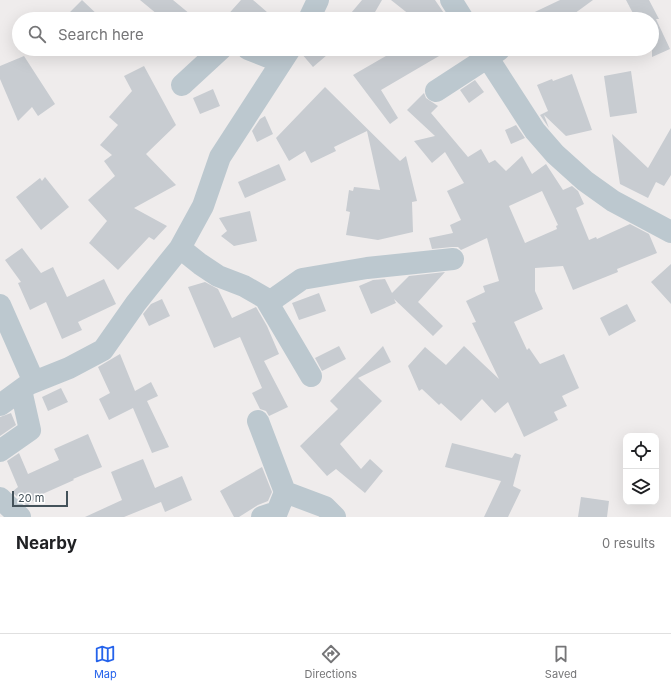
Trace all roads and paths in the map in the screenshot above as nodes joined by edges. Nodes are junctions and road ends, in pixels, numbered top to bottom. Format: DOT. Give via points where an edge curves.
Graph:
graph roads {
  1 [pos="318,0"];
  2 [pos="451,0"];
  3 [pos="312,12"];
  4 [pos="459,12"];
  5 [pos="213,56"];
  6 [pos="286,56"];
  7 [pos="484,56"];
  8 [pos="492,56"];
  9 [pos="182,85"];
  10 [pos="436,91"];
  11 [pos="671,232"];
  12 [pos="180,248"];
  13 [pos="453,259"];
  14 [pos="268,303"];
  15 [pos="0,305"];
  16 [pos="312,376"];
  17 [pos="27,386"];
  18 [pos="0,405"];
  19 [pos="258,421"];
  20 [pos="0,450"];
  21 [pos="285,492"];
  22 [pos="0,498"];
  23 [pos="20,517"];
  24 [pos="262,517"];
  25 [pos="335,517"];
  1 -- 3 [label="street"];
  2 -- 4 [label="street"];
  5 -- 9 [label="street"];
  6 -- 12 [label="street" via="220,157 202,206"];
  7 -- 10 [label="street"];
  8 -- 11 [label="street" via="535,131 555,154 585,181 613,201"];
  12 -- 14 [label="street" via="218,276 244,286 265,298"];
  12 -- 17 [label="street" via="103,350"];
  13 -- 14 [label="street" via="367,268 302,279"];
  14 -- 16 [label="street"];
  15 -- 17 [label="street"];
  17 -- 18 [label="street"];
  17 -- 20 [label="street" via="30,430"];
  19 -- 21 [label="street"];
  21 -- 24 [label="street" via="277,512"];
  21 -- 25 [label="street" via="325,507"];
  22 -- 23 [label="street"];
}
